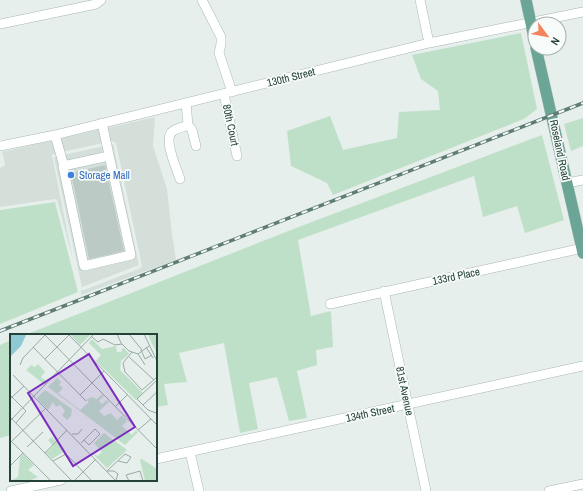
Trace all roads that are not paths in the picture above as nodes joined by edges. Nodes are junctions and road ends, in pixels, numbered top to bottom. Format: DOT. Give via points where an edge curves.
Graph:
graph roads {
  1 [pos="101,0"];
  2 [pos="202,0"];
  3 [pos="420,0"];
  4 [pos="526,0"];
  5 [pos="583,12"];
  6 [pos="529,16"];
  7 [pos="564,16"];
  8 [pos="0,24"];
  9 [pos="527,24"];
  10 [pos="429,43"];
  11 [pos="538,56"];
  12 [pos="228,93"];
  13 [pos="186,103"];
  14 [pos="102,123"];
  15 [pos="188,125"];
  16 [pos="55,135"];
  17 [pos="0,146"];
  18 [pos="196,146"];
  19 [pos="109,156"];
  20 [pos="237,156"];
  21 [pos="64,166"];
  22 [pos="180,179"];
  23 [pos="583,180"];
  24 [pos="567,183"];
  25 [pos="583,250"];
  26 [pos="384,291"];
  27 [pos="330,304"];
  28 [pos="583,366"];
  29 [pos="408,404"];
  30 [pos="190,452"];
  31 [pos="157,459"];
  32 [pos="56,481"];
  33 [pos="583,484"];
  34 [pos="11,491"];
  35 [pos="199,491"];
  36 [pos="426,491"];
  37 [pos="549,491"];
  1 -- 8 [label="street" via="96,4"];
  2 -- 12 [label="street, 80th Court" via="221,37 220,53"];
  3 -- 10 [label="street"];
  4 -- 6 [label="main road"];
  5 -- 7 [label="street, 130th Street"];
  9 -- 10 [label="street, 130th Street"];
  10 -- 12 [label="street, 130th Street"];
  11 -- 24 [label="main road, Roseland Road"];
  12 -- 13 [label="street, 130th Street"];
  12 -- 20 [label="street, 80th Court"];
  13 -- 14 [label="street, 130th Street"];
  13 -- 15 [label="street"];
  14 -- 16 [label="street, 130th Street"];
  14 -- 19 [label="street"];
  15 -- 18 [label="street"];
  15 -- 22 [label="street" via="173,131 168,139"];
  16 -- 17 [label="street, 130th Street"];
  16 -- 21 [label="street"];
  19 -- 21 [label="street"];
  19 -- 21 [label="street" via="131,256 84,266"];
  23 -- 24 [label="street"];
  24 -- 25 [label="main road, Roseland Road"];
  25 -- 26 [label="street, 133rd Place"];
  26 -- 27 [label="street, 133rd Place"];
  26 -- 29 [label="street, 81st Avenue"];
  28 -- 29 [label="street, 134th Street"];
  29 -- 30 [label="street, 134th Street"];
  29 -- 36 [label="street, 81st Avenue"];
  30 -- 31 [label="street, 134th Street"];
  30 -- 35 [label="street"];
  32 -- 34 [label="street"];
  33 -- 37 [label="street"];
}
